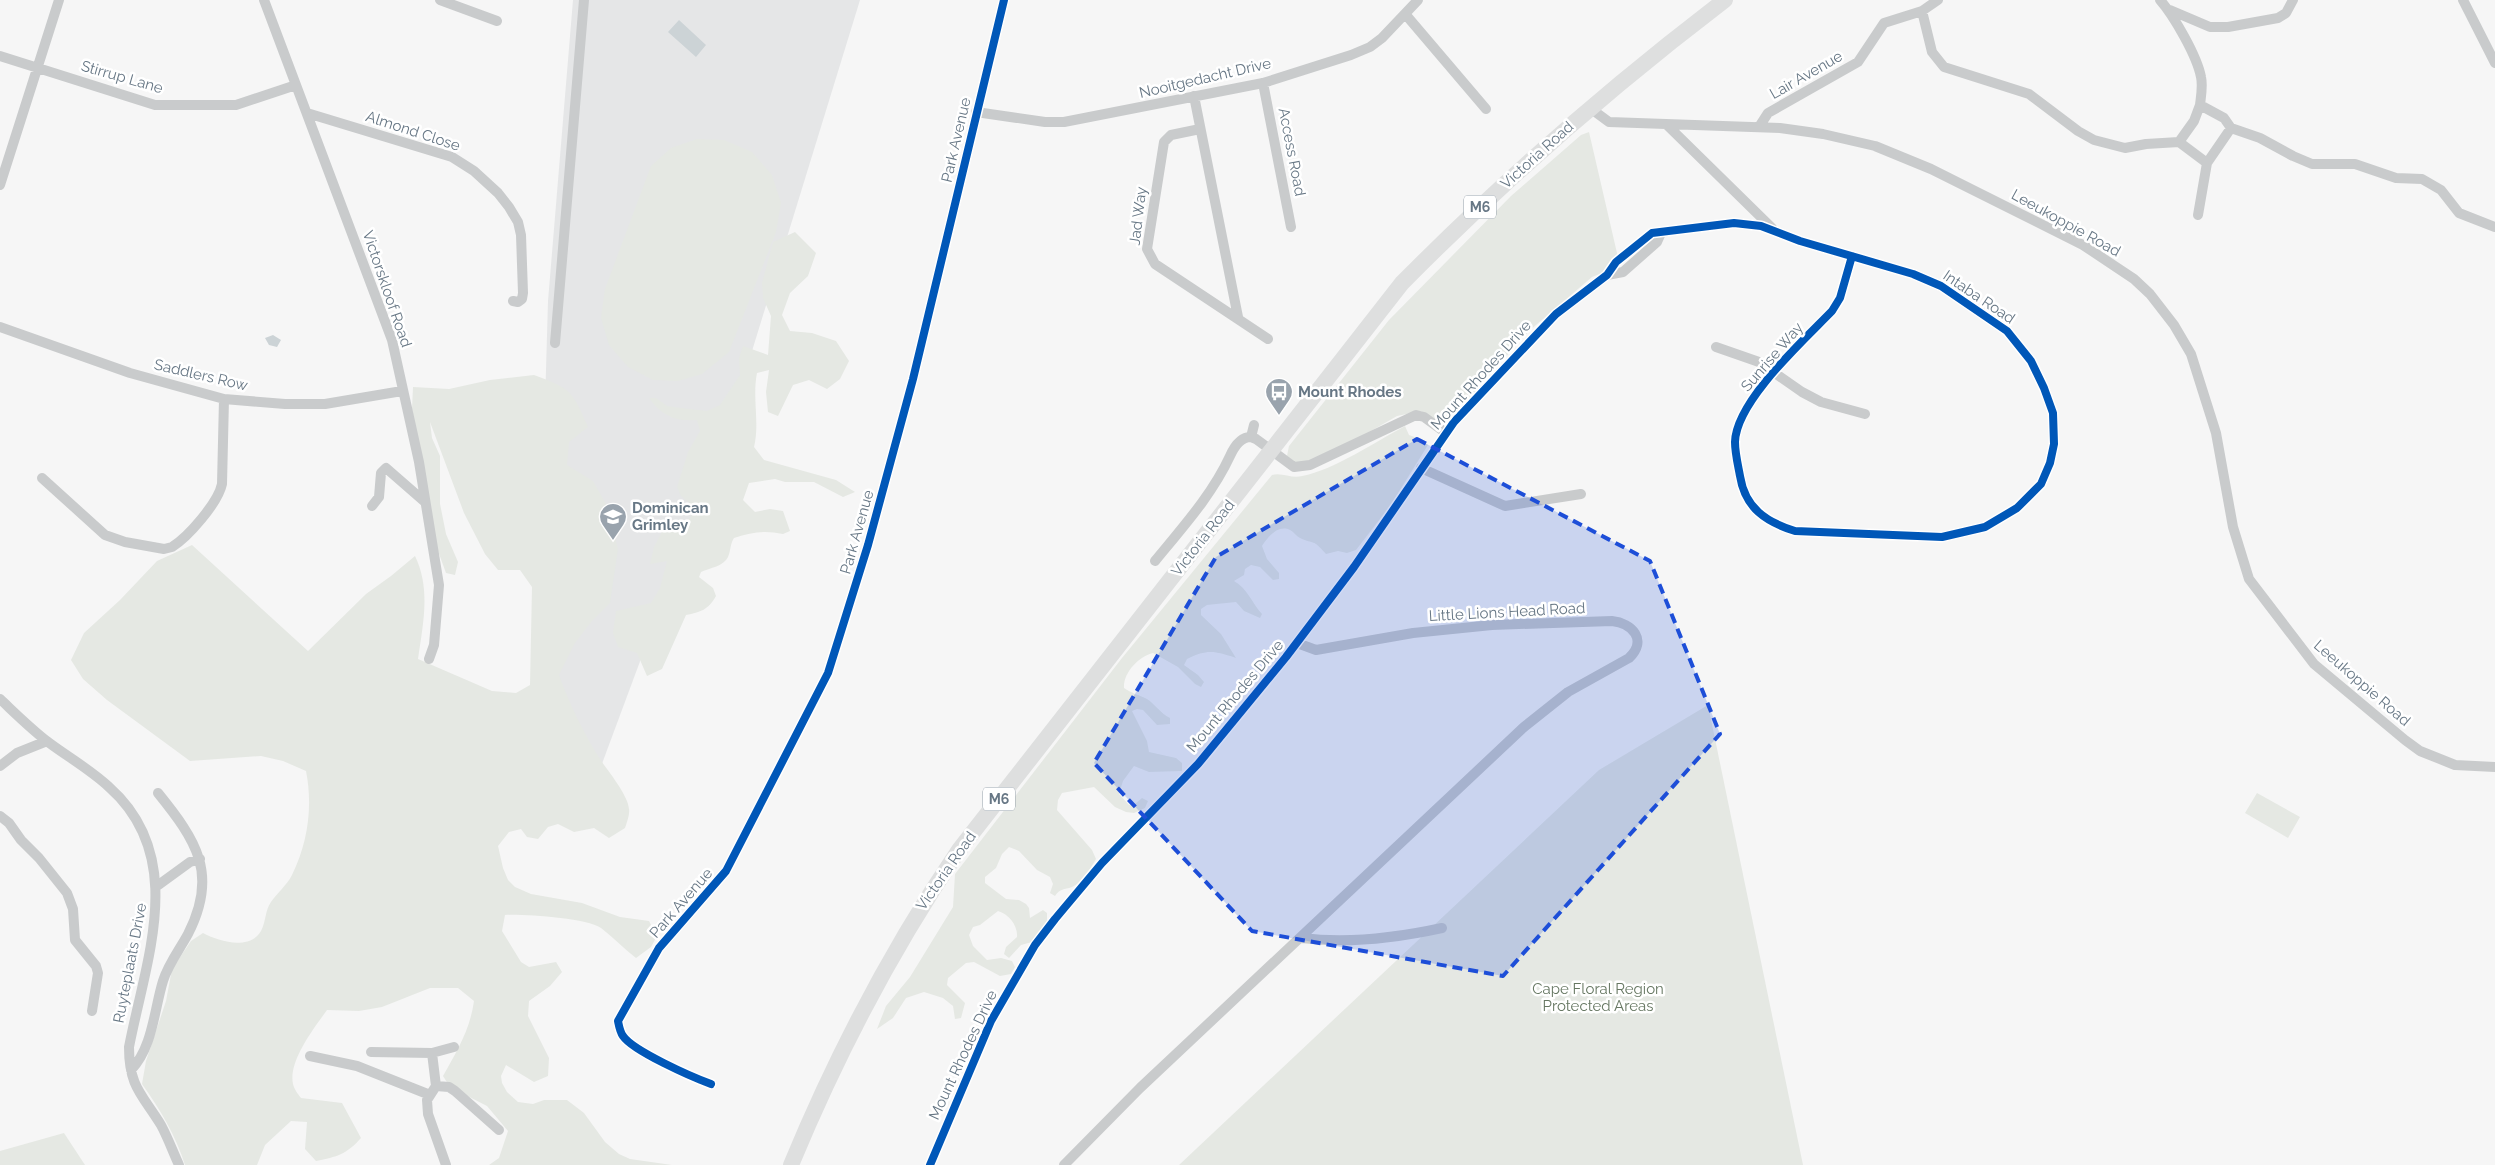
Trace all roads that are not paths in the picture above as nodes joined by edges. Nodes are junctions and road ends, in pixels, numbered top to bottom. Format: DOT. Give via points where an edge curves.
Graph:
graph roads {
  1 [pos="59,0"];
  2 [pos="264,0"];
  3 [pos="440,0"];
  4 [pos="584,0"];
  5 [pos="1004,0"];
  6 [pos="1418,0"];
  7 [pos="1725,0"];
  8 [pos="1938,0"];
  9 [pos="2160,0"];
  10 [pos="2293,0"];
  11 [pos="2463,0"];
  12 [pos="2170,10"];
  13 [pos="1922,11"];
  14 [pos="1406,15"];
  15 [pos="497,21"];
  16 [pos="0,56"];
  17 [pos="2495,63"];
  18 [pos="39,68"];
  19 [pos="1263,83"];
  20 [pos="296,85"];
  21 [pos="1194,96"];
  22 [pos="2200,105"];
  23 [pos="1590,108"];
  24 [pos="1486,109"];
  25 [pos="976,112"];
  26 [pos="307,113"];
  27 [pos="1667,125"];
  28 [pos="1759,127"];
  29 [pos="2231,128"];
  30 [pos="1200,129"];
  31 [pos="2179,142"];
  32 [pos="2207,162"];
  33 [pos="0,185"];
  34 [pos="2198,215"];
  35 [pos="1291,227"];
  36 [pos="2495,227"];
  37 [pos="1773,229"];
  38 [pos="1852,256"];
  39 [pos="1607,275"];
  40 [pos="513,301"];
  41 [pos="1238,317"];
  42 [pos="0,327"];
  43 [pos="1268,339"];
  44 [pos="554,343"];
  45 [pos="1716,347"];
  46 [pos="1774,371"];
  47 [pos="402,391"];
  48 [pos="224,399"];
  49 [pos="1865,414"];
  50 [pos="1254,425"];
  51 [pos="1446,433"];
  52 [pos="1251,436"];
  53 [pos="1272,450"];
  54 [pos="1421,468"];
  55 [pos="42,478"];
  56 [pos="1581,494"];
  57 [pos="425,502"];
  58 [pos="372,506"];
  59 [pos="1867,533"];
  60 [pos="1155,561"];
  61 [pos="1297,643"];
  62 [pos="429,659"];
  63 [pos="0,700"];
  64 [pos="47,741"];
  65 [pos="0,766"];
  66 [pos="2495,767"];
  67 [pos="158,793"];
  68 [pos="0,816"];
  69 [pos="200,859"];
  70 [pos="156,886"];
  71 [pos="1442,928"];
  72 [pos="1302,938"];
  73 [pos="92,1011"];
  74 [pos="454,1047"];
  75 [pos="371,1052"];
  76 [pos="432,1053"];
  77 [pos="310,1056"];
  78 [pos="130,1070"];
  79 [pos="711,1084"];
  80 [pos="436,1086"];
  81 [pos="430,1095"];
  82 [pos="499,1130"];
  83 [pos="179,1165"];
  84 [pos="446,1165"];
  85 [pos="790,1165"];
  86 [pos="930,1165"];
  87 [pos="1064,1165"];
  1 -- 18 [label="street"];
  2 -- 20 [label="street, Victorskloof Road"];
  3 -- 15 [label="street"];
  4 -- 44 [label="street"];
  5 -- 25 [label="street, Park Avenue"];
  6 -- 14 [label="street, Nooitgedacht Drive"];
  7 -- 23 [label="main road, Victoria Road / M6"];
  8 -- 13 [label="street, Lair Avenue"];
  9 -- 12 [label="street"];
  10 -- 12 [label="street" via="2286,13 2278,18 2228,27 2210,27"];
  11 -- 17 [label="street"];
  12 -- 22 [label="street" via="2201,78"];
  13 -- 28 [label="street, Lair Avenue" via="1884,23 1858,62 1768,114"];
  13 -- 31 [label="street" via="1932,52 1939,63 1952,71 2029,94 2078,131 2110,145 2125,148"];
  14 -- 19 [label="street, Nooitgedacht Drive" via="1370,47"];
  14 -- 24 [label="street"];
  16 -- 18 [label="street, Stirrup Lane"];
  18 -- 20 [label="street, Stirrup Lane" via="163,106 236,105"];
  18 -- 33 [label="street"];
  19 -- 21 [label="street, Nooitgedacht Drive"];
  19 -- 35 [label="street, Access Road"];
  20 -- 26 [label="street, Victorskloof Road"];
  21 -- 25 [label="street, Nooitgedacht Drive" via="1058,123"];
  21 -- 30 [label="street"];
  22 -- 29 [label="street" via="2216,112"];
  22 -- 31 [label="street" via="2194,121"];
  23 -- 27 [label="street, Leeukoppie Road" via="1609,122"];
  23 -- 53 [label="main road, Victoria Road / M6" via="1449,235 1402,283"];
  25 -- 79 [label="street, Park Avenue" via="913,379 868,545 828,673 726,872 659,948 618,1021 623,1036 639,1050"];
  26 -- 40 [label="street, Almond Close" via="452,157 474,171 498,193 518,222 523,293 522,299"];
  26 -- 47 [label="street, Victorskloof Road" via="389,332"];
  27 -- 28 [label="street, Leeukoppie Road"];
  27 -- 37 [label="street, Intaba Road"];
  28 -- 66 [label="street, Leeukoppie Road" via="1823,134 1875,146 1908,158 2083,245 2134,279 2174,325 2191,354 2216,433 2240,550 2257,592 2314,664 2405,740 2420,751 2455,765"];
  29 -- 32 [label="street"];
  29 -- 36 [label="street" via="2260,138 2312,164 2355,164 2396,178 2422,179 2440,190 2460,212"];
  30 -- 41 [label="street"];
  30 -- 41 [label="street, Jad Way" via="1171,135 1164,142 1147,249 1156,264"];
  31 -- 32 [label="street"];
  32 -- 34 [label="street"];
  37 -- 38 [label="street, Intaba Road" via="1800,242"];
  37 -- 39 [label="street, Intaba Road" via="1734,223 1660,233 1657,242 1623,272"];
  38 -- 46 [label="street, Sunrise Way" via="1840,298 1832,311"];
  38 -- 59 [label="street, Intaba Road" via="1942,286 2007,331 2031,361 2053,413 2054,444 2050,463 2041,484 2017,508 1985,527 1942,537"];
  39 -- 51 [label="street, Mount Rhodes Drive" via="1550,320"];
  41 -- 43 [label="street, Jad Way"];
  42 -- 48 [label="street, Saddlers Row" via="130,373"];
  45 -- 46 [label="street" via="1741,354"];
  46 -- 49 [label="street" via="1821,402"];
  46 -- 59 [label="street, Sunrise Way" via="1758,390 1738,424 1735,442 1742,490 1752,507 1773,524 1795,531"];
  47 -- 48 [label="street, Saddlers Row" via="325,404"];
  47 -- 57 [label="street, Victorskloof Road"];
  48 -- 55 [label="street" via="220,494 172,547 164,549 110,538"];
  50 -- 52 [label="street"];
  51 -- 53 [label="street, Mount Rhodes Drive" via="1431,421 1416,415 1303,467 1289,465"];
  51 -- 54 [label="street, Mount Rhodes Drive"];
  52 -- 53 [label="street"];
  52 -- 60 [label="street" via="1233,448 1218,479"];
  53 -- 85 [label="main road, Victoria Road / M6" via="959,850 920,908 854,1024"];
  54 -- 56 [label="street" via="1505,506"];
  54 -- 61 [label="street, Mount Rhodes Drive" via="1354,567"];
  57 -- 58 [label="street" via="386,468 381,472 379,497"];
  57 -- 62 [label="street, Victorskloof Road" via="439,590 434,645"];
  61 -- 72 [label="street, Little Lions Head Road" via="1316,650 1413,633 1492,625 1612,621 1630,626 1637,644 1634,653 1568,692 1524,727"];
  61 -- 86 [label="street, Mount Rhodes Drive" via="1198,764 1075,894 1035,945 991,1021"];
  63 -- 64 [label="street, Ruyteplaats Drive"];
  64 -- 65 [label="street" via="17,753"];
  64 -- 70 [label="street, Ruyteplaats Drive" via="123,800 144,834"];
  67 -- 69 [label="street" via="182,824"];
  68 -- 73 [label="street" via="67,893 73,909 75,940 98,973"];
  69 -- 70 [label="street" via="190,862"];
  69 -- 78 [label="street" via="203,876 199,906 163,979 145,1046"];
  70 -- 78 [label="street, Ruyteplaats Drive" via="157,908 129,1047"];
  71 -- 72 [label="street" via="1340,942"];
  72 -- 87 [label="street" via="1140,1088"];
  74 -- 76 [label="street"];
  75 -- 76 [label="street"];
  76 -- 80 [label="street"];
  77 -- 81 [label="street" via="357,1066"];
  78 -- 83 [label="street, Ruyteplaats Drive" via="137,1092 161,1125"];
  80 -- 81 [label="street"];
  80 -- 82 [label="street" via="452,1089"];
  81 -- 84 [label="street" via="428,1114"];
}
